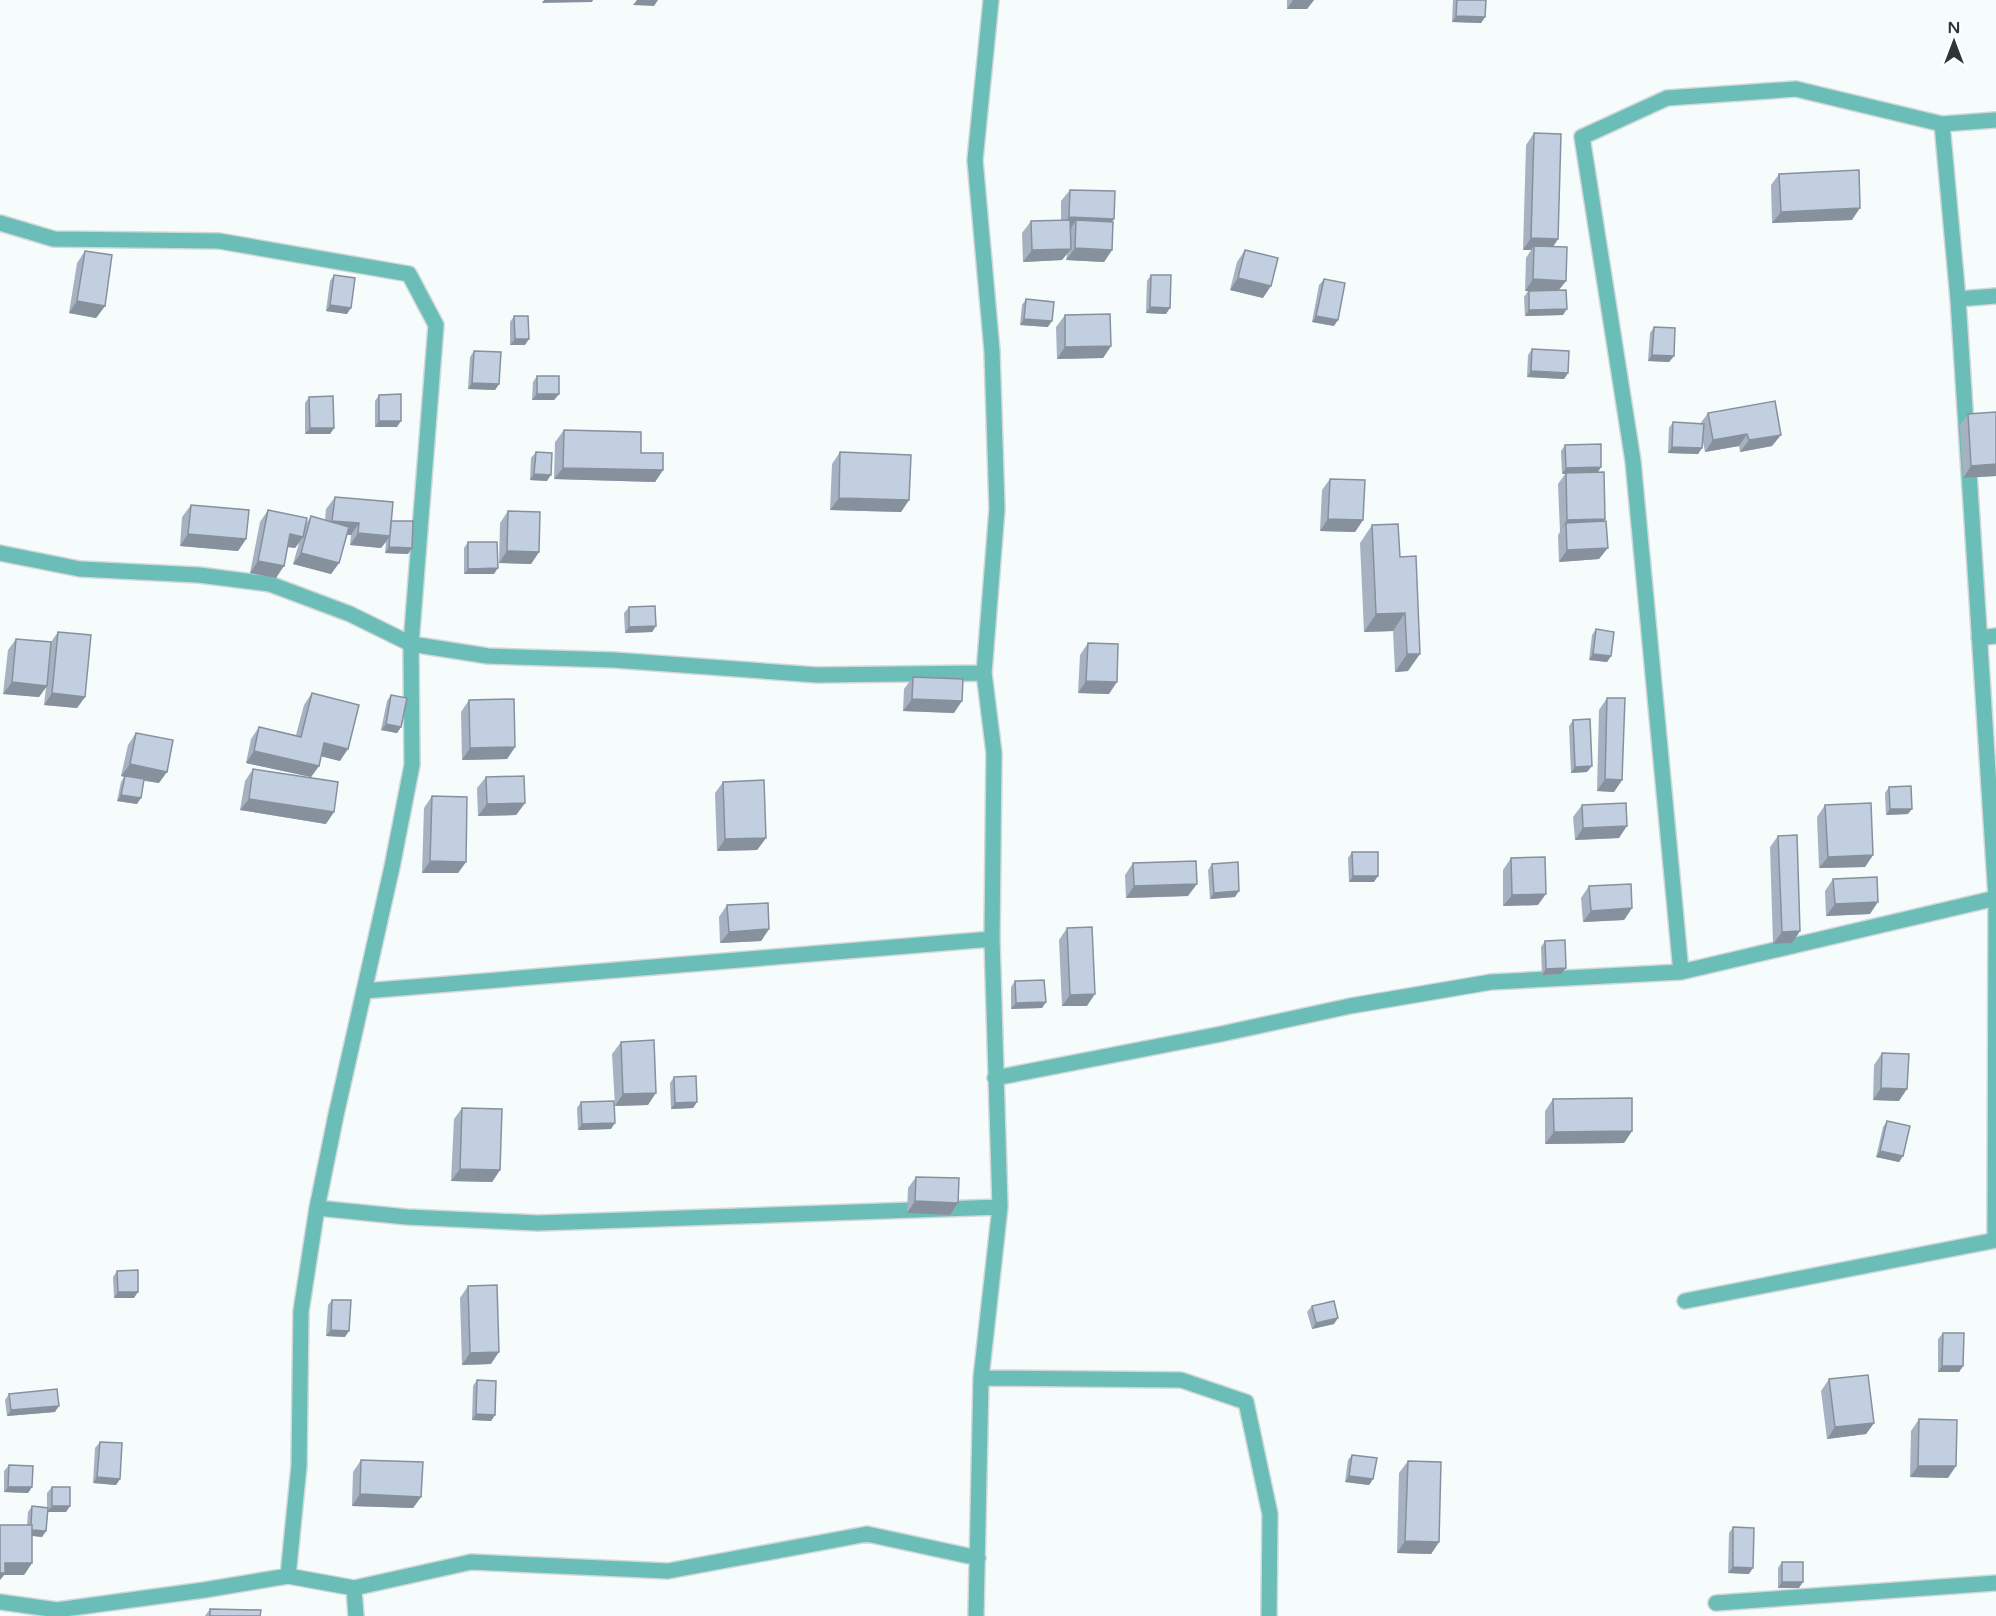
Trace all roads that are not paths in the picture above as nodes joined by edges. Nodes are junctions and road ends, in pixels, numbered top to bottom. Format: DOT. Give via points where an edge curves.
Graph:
graph roads {
  1 [pos="991,0"];
  2 [pos="1996,120"];
  3 [pos="1942,124"];
  4 [pos="0,223"];
  5 [pos="1996,296"];
  6 [pos="1958,299"];
  7 [pos="0,553"];
  8 [pos="1996,636"];
  9 [pos="1979,638"];
  10 [pos="411,644"];
  11 [pos="984,673"];
  12 [pos="1996,898"];
  13 [pos="992,939"];
  14 [pos="1681,972"];
  15 [pos="364,991"];
  16 [pos="995,1078"];
  17 [pos="1000,1207"];
  18 [pos="317,1208"];
  19 [pos="1996,1240"];
  20 [pos="1685,1301"];
  21 [pos="981,1378"];
  22 [pos="978,1558"];
  23 [pos="288,1576"];
  24 [pos="1996,1583"];
  25 [pos="354,1588"];
  26 [pos="0,1602"];
  27 [pos="1716,1603"];
  28 [pos="57,1613"];
  29 [pos="356,1616"];
  30 [pos="976,1616"];
  31 [pos="1269,1616"];
  1 -- 11 [label="street" via="975,160 992,351 997,509"];
  2 -- 3 [label="street"];
  3 -- 6 [label="street"];
  3 -- 14 [label="street" via="1796,89 1667,98 1582,137 1633,461"];
  4 -- 10 [label="street" via="54,239 219,241 409,274 436,325"];
  5 -- 6 [label="street"];
  6 -- 9 [label="street"];
  7 -- 10 [label="street" via="80,568 199,575 270,584 350,614"];
  8 -- 9 [label="street"];
  9 -- 12 [label="street"];
  10 -- 11 [label="street" via="488,656 614,660 816,675"];
  10 -- 15 [label="street" via="412,765"];
  11 -- 13 [label="street" via="994,753"];
  12 -- 14 [label="street"];
  12 -- 19 [label="street"];
  13 -- 15 [label="street"];
  13 -- 16 [label="street"];
  14 -- 16 [label="street" via="1491,982 1350,1006"];
  15 -- 18 [label="street"];
  16 -- 17 [label="street"];
  17 -- 18 [label="street" via="538,1223"];
  17 -- 21 [label="street"];
  18 -- 23 [label="street" via="301,1311 299,1466"];
  19 -- 20 [label="street"];
  21 -- 22 [label="street"];
  21 -- 31 [label="street" via="1181,1380 1246,1402 1270,1514"];
  22 -- 25 [label="street" via="867,1534 668,1571 471,1562"];
  22 -- 30 [label="street"];
  23 -- 25 [label="street"];
  23 -- 28 [label="street"];
  24 -- 27 [label="street"];
  25 -- 29 [label="street"];
  26 -- 28 [label="street"];
}
